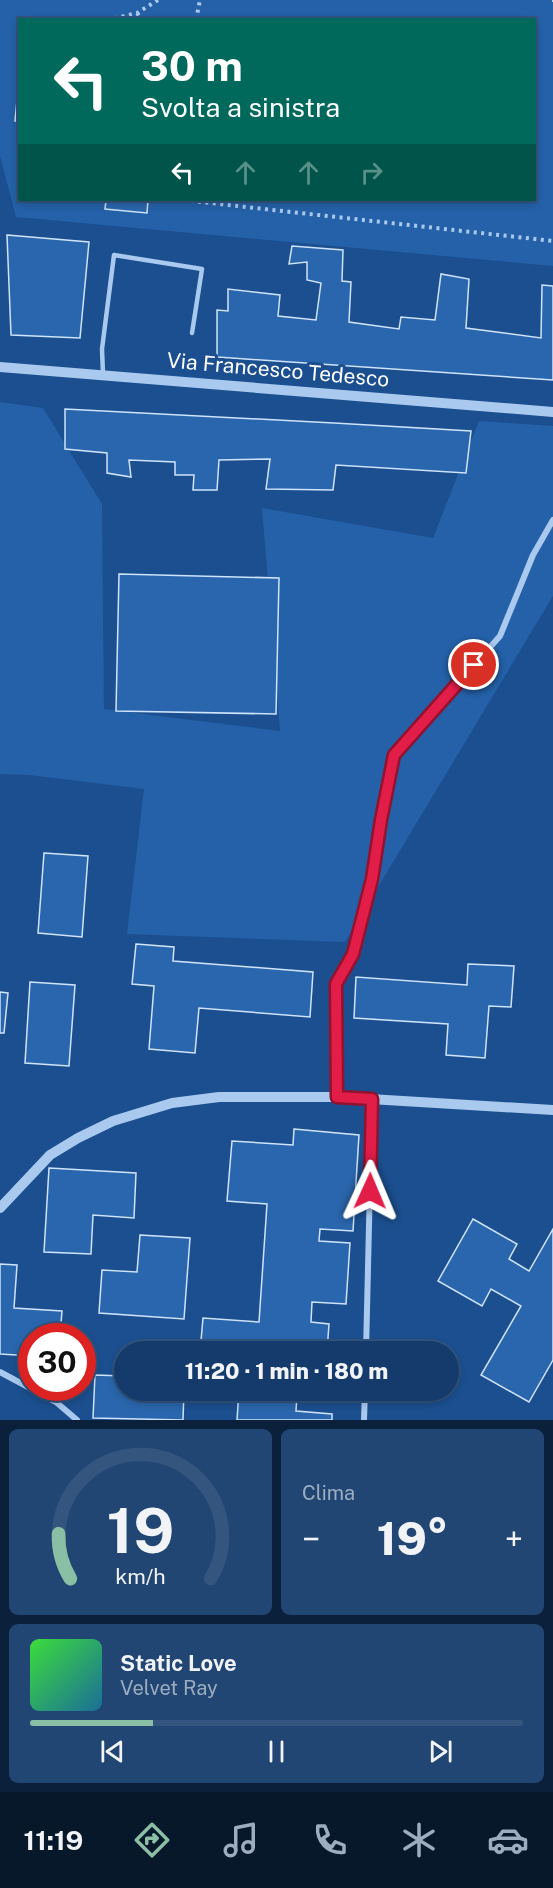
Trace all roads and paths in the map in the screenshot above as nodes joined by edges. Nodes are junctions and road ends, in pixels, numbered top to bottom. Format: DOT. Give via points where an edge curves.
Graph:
graph roads {
  1 [pos="158,0"];
  2 [pos="200,0"];
  3 [pos="137,13"];
  4 [pos="116,18"];
  5 [pos="141,18"];
  6 [pos="196,18"];
  7 [pos="192,201"];
  8 [pos="553,241"];
  9 [pos="192,333"];
  10 [pos="0,367"];
  11 [pos="103,374"];
  12 [pos="553,412"];
  13 [pos="553,520"];
  14 [pos="337,1097"];
  15 [pos="372,1099"];
  16 [pos="553,1110"];
  17 [pos="0,1208"];
  18 [pos="366,1341"];
  19 [pos="0,1372"];
  20 [pos="365,1401"];
  21 [pos="77,1420"];
  22 [pos="364,1420"];
  1 -- 3 [label="path"];
  2 -- 6 [label="path"];
  3 -- 4 [label="path"];
  3 -- 5 [label="path"];
  7 -- 8 [label="path"];
  9 -- 11 [label="lane" via="202,269 114,255 102,349"];
  10 -- 11 [label="street, Via Francesco Tedesco"];
  11 -- 12 [label="street, Via Francesco Tedesco"];
  13 -- 14 [label="street" via="533,555 500,636 394,755 372,879 353,954 336,984"];
  14 -- 15 [label="street"];
  14 -- 17 [label="street" via="219,1097 172,1102 113,1122 50,1155"];
  15 -- 16 [label="street"];
  15 -- 18 [label="street"];
  19 -- 21 [label="street" via="56,1402"];
  20 -- 22 [label="street"];
}
